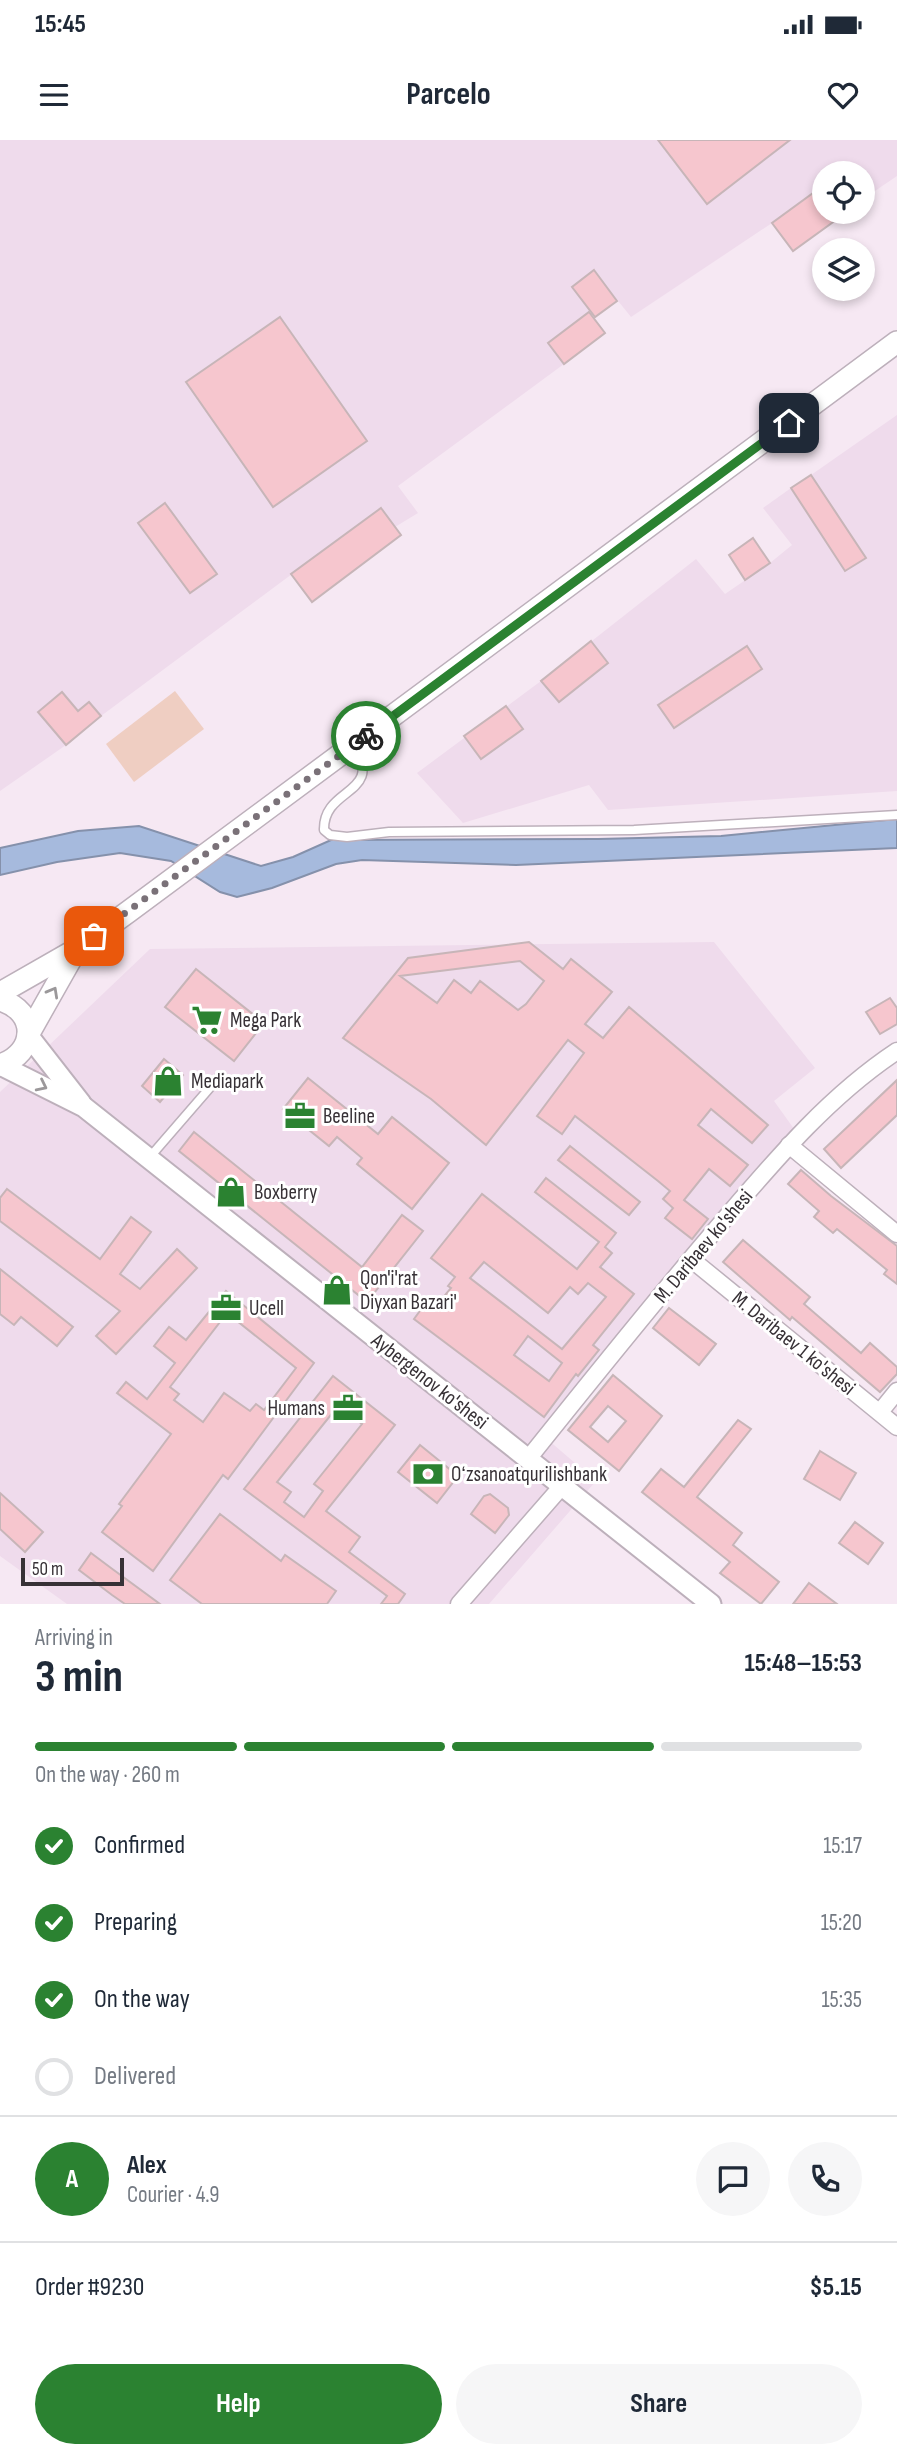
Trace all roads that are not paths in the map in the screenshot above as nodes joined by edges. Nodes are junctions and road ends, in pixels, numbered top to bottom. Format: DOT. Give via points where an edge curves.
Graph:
graph roads {
  1 [pos="897,342"];
  2 [pos="354,745"];
  3 [pos="897,816"];
  4 [pos="77,948"];
  5 [pos="0,993"];
  6 [pos="0,1000"];
  7 [pos="28,1035"];
  8 [pos="897,1051"];
  9 [pos="0,1065"];
  10 [pos="220,1076"];
  11 [pos="84,1107"];
  12 [pos="789,1144"];
  13 [pos="149,1158"];
  14 [pos="897,1234"];
  15 [pos="691,1259"];
  16 [pos="897,1391"];
  17 [pos="880,1412"];
  18 [pos="897,1427"];
  19 [pos="528,1459"];
  20 [pos="562,1486"];
  21 [pos="459,1604"];
  22 [pos="711,1604"];
  1 -- 2 [label="main road"];
  2 -- 3 [label="lane" via="360,755 361,782 336,800 324,818 324,830 330,835 634,830"];
  2 -- 4 [label="main road"];
  4 -- 5 [label="main road"];
  7 -- 4 [label="main road, one-way"];
  6 -- 7 [label="main road" via="22,1012"];
  7 -- 9 [label="main road" via="19,1055"];
  7 -- 11 [label="street, Aybergenov ko'shesi"];
  8 -- 12 [label="street, M. Daribaev ko'shesi" via="863,1073"];
  9 -- 11 [label="street, Aybergenov ko'shesi, one-way"];
  10 -- 13 [label="lane"];
  11 -- 13 [label="street, Aybergenov ko'shesi"];
  12 -- 14 [label="street"];
  12 -- 15 [label="street, M. Daribaev ko'shesi"];
  13 -- 19 [label="street, Aybergenov ko'shesi"];
  15 -- 17 [label="street, M. Daribaev 1 ko'shesi"];
  15 -- 19 [label="street, M. Daribaev ko'shesi"];
  16 -- 17 [label="street"];
  17 -- 18 [label="street, M. Daribaev 1 ko'shesi"];
  19 -- 20 [label="street, Aybergenov ko'shesi"];
  20 -- 21 [label="street"];
  20 -- 22 [label="street, Aybergenov ko'shesi"];
}
